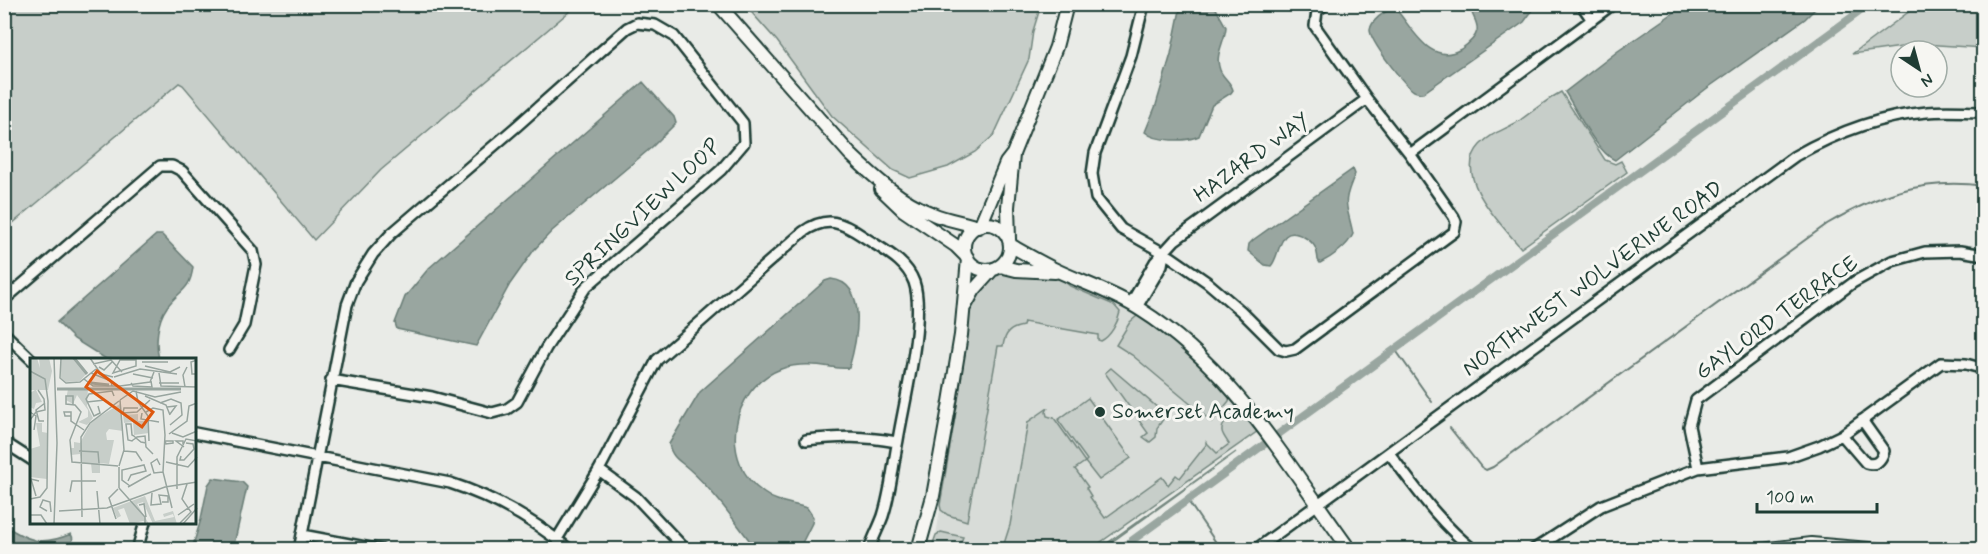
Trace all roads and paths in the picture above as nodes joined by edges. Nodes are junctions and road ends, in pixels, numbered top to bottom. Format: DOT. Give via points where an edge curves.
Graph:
graph roads {
  1 [pos="718,4"];
  2 [pos="1067,4"];
  3 [pos="1144,4"];
  4 [pos="1325,4"];
  5 [pos="1581,4"];
  6 [pos="1613,4"];
  7 [pos="1592,20"];
  8 [pos="1367,99"];
  9 [pos="1983,112"];
  10 [pos="1013,153"];
  11 [pos="1410,154"];
  12 [pos="872,176"];
  13 [pos="979,227"];
  14 [pos="1010,243"];
  15 [pos="1164,254"];
  16 [pos="1983,255"];
  17 [pos="967,258"];
  18 [pos="996,268"];
  19 [pos="1061,272"];
  20 [pos="4,300"];
  21 [pos="1134,305"];
  22 [pos="964,307"];
  23 [pos="4,333"];
  24 [pos="230,350"];
  25 [pos="30,358"];
  26 [pos="1983,369"];
  27 [pos="331,380"];
  28 [pos="1862,420"];
  29 [pos="196,433"];
  30 [pos="1842,435"];
  31 [pos="806,440"];
  32 [pos="4,442"];
  33 [pos="897,442"];
  34 [pos="1389,453"];
  35 [pos="316,457"];
  36 [pos="30,459"];
  37 [pos="1698,468"];
  38 [pos="599,470"];
  39 [pos="1317,504"];
  40 [pos="144,524"];
  41 [pos="302,535"];
  42 [pos="557,539"];
  43 [pos="137,549"];
  44 [pos="299,549"];
  45 [pos="381,549"];
  46 [pos="570,549"];
  47 [pos="686,549"];
  48 [pos="869,549"];
  49 [pos="918,549"];
  50 [pos="1255,549"];
  51 [pos="1350,549"];
  52 [pos="1474,549"];
  53 [pos="1533,549"];
  54 [pos="1761,549"];
  55 [pos="1881,549"];
  1 -- 12 [label="street"];
  2 -- 10 [label="street" via="1056,47"];
  3 -- 15 [label="street" via="1131,57 1095,153 1092,174 1096,198 1121,230"];
  4 -- 8 [label="street" via="1317,11 1315,26"];
  5 -- 7 [label="street"];
  6 -- 7 [label="street"];
  7 -- 11 [label="street"];
  8 -- 11 [label="street"];
  8 -- 15 [label="street, HAZARD WAY" via="1193,225"];
  9 -- 34 [label="street, NORTHWEST WOLVERINE ROAD" via="1929,111 1893,116 1819,142"];
  10 -- 13 [label="street"];
  10 -- 14 [label="street" via="1008,207"];
  11 -- 15 [label="street" via="1454,217 1454,232 1290,351 1279,349 1207,282"];
  12 -- 13 [label="street" via="932,214"];
  12 -- 17 [label="street" via="903,210"];
  13 -- 14 [label="street" via="998,227"];
  13 -- 17 [label="street" via="968,237"];
  14 -- 18 [label="street" via="1008,257"];
  14 -- 19 [label="street" via="1032,259"];
  15 -- 21 [label="street, HAZARD WAY" via="1155,262"];
  16 -- 37 [label="street, GAYLORD TERRACE" via="1925,252 1892,261 1845,289 1696,400 1689,426"];
  17 -- 18 [label="street" via="978,268"];
  17 -- 22 [label="street"];
  18 -- 19 [label="street"];
  18 -- 22 [label="street" via="974,290"];
  19 -- 21 [label="street"];
  20 -- 24 [label="street" via="160,166 172,166 182,171 253,251 256,265 244,325"];
  21 -- 39 [label="street" via="1195,351 1228,383"];
  22 -- 49 [label="street" via="933,496"];
  23 -- 25 [label="street"];
  26 -- 28 [label="street" via="1941,363"];
  27 -- 27 [label="street, SPRINGVIEW LOOP" via="432,397 492,412 517,402 586,287 722,170 744,143 743,123 674,36 655,25 637,23 627,28 391,234 356,281"];
  27 -- 35 [label="street, SPRINGVIEW LOOP"];
  28 -- 30 [label="street"];
  28 -- 30 [label="street" via="1884,452 1877,463 1866,463"];
  29 -- 35 [label="street"];
  30 -- 37 [label="street" via="1788,456"];
  31 -- 33 [label="street" via="863,436"];
  32 -- 36 [label="street"];
  33 -- 38 [label="street" via="915,346 915,284 902,263 848,226 826,221 802,232 657,360"];
  33 -- 48 [label="street" via="883,515"];
  34 -- 39 [label="street, NORTHWEST WOLVERINE ROAD"];
  34 -- 52 [label="street" via="1430,507"];
  35 -- 41 [label="street, SPRINGVIEW LOOP"];
  35 -- 42 [label="street" via="450,483 479,493"];
  37 -- 53 [label="street" via="1601,506"];
  38 -- 42 [label="street"];
  38 -- 47 [label="street" via="636,497"];
  39 -- 50 [label="street, NORTHWEST WOLVERINE ROAD"];
  39 -- 51 [label="street"];
  40 -- 43 [label="street"];
  41 -- 44 [label="street, SPRINGVIEW LOOP"];
  41 -- 45 [label="street"];
  42 -- 46 [label="street"];
  54 -- 55 [label="street" via="1811,544"];
}
